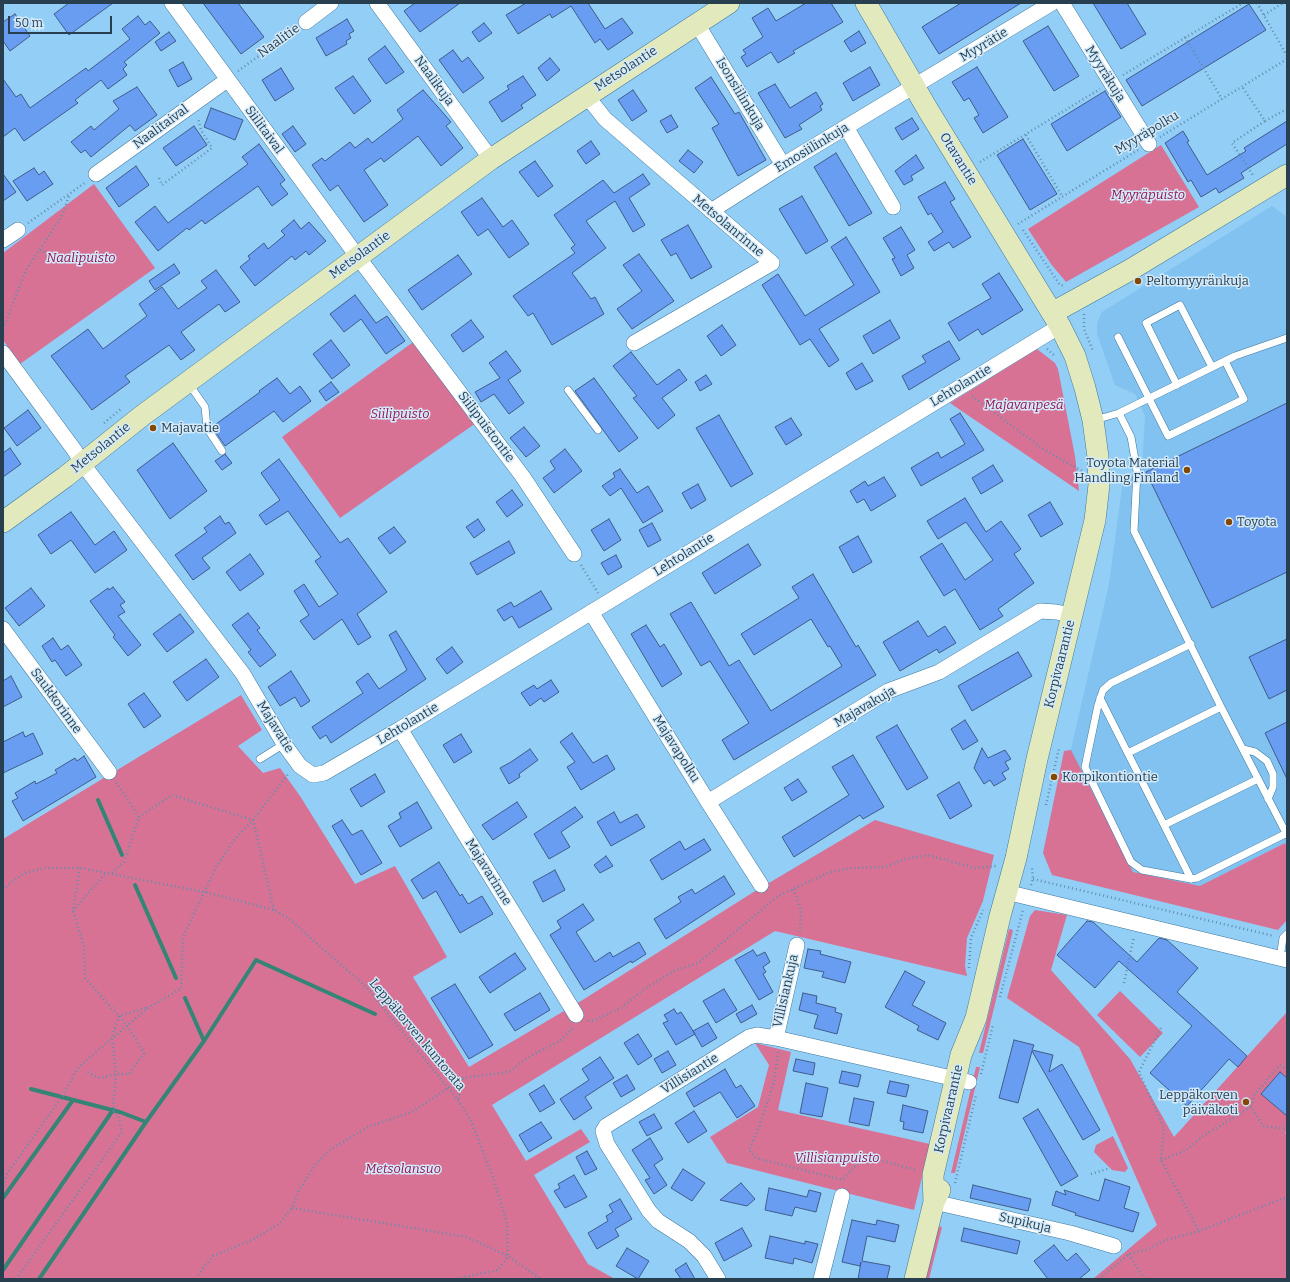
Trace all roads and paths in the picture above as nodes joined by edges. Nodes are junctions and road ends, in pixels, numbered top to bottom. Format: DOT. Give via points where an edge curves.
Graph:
graph roads {
  1 [pos="172,3"];
  2 [pos="331,3"];
  3 [pos="377,3"];
  4 [pos="729,3"];
  5 [pos="866,3"];
  6 [pos="1052,3"];
  7 [pos="1062,3"];
  8 [pos="1243,3"];
  9 [pos="1257,3"];
  10 [pos="1283,3"];
  11 [pos="1264,15"];
  12 [pos="306,22"];
  13 [pos="697,24"];
  14 [pos="1185,37"];
  15 [pos="1287,56"];
  16 [pos="1287,59"];
  17 [pos="227,80"];
  18 [pos="1111,83"];
  19 [pos="914,86"];
  20 [pos="1243,88"];
  21 [pos="586,95"];
  22 [pos="1222,99"];
  23 [pos="192,105"];
  24 [pos="1287,109"];
  25 [pos="1265,121"];
  26 [pos="846,127"];
  27 [pos="1026,135"];
  28 [pos="1149,144"];
  29 [pos="491,159"];
  30 [pos="979,163"];
  31 [pos="784,165"];
  32 [pos="96,174"];
  33 [pos="1287,175"];
  34 [pos="1254,177"];
  35 [pos="159,178"];
  36 [pos="69,196"];
  37 [pos="1062,196"];
  38 [pos="893,207"];
  39 [pos="711,212"];
  40 [pos="1018,224"];
  41 [pos="18,230"];
  42 [pos="3,240"];
  43 [pos="40,250"];
  44 [pos="358,256"];
  45 [pos="56,259"];
  46 [pos="1056,319"];
  47 [pos="3,329"];
  48 [pos="1040,337"];
  49 [pos="1118,337"];
  50 [pos="1287,338"];
  51 [pos="634,343"];
  52 [pos="3,353"];
  53 [pos="1057,358"];
  54 [pos="1225,361"];
  55 [pos="1212,367"];
  56 [pos="188,382"];
  57 [pos="1177,385"];
  58 [pos="568,390"];
  59 [pos="969,393"];
  60 [pos="1150,399"];
  61 [pos="1119,413"];
  62 [pos="1093,420"];
  63 [pos="598,430"];
  64 [pos="222,451"];
  65 [pos="82,463"];
  66 [pos="1085,467"];
  67 [pos="3,522"];
  68 [pos="574,554"];
  69 [pos="604,604"];
  70 [pos="592,612"];
  71 [pos="1072,615"];
  72 [pos="3,629"];
  73 [pos="1191,644"];
  74 [pos="1100,698"];
  75 [pos="1221,707"];
  76 [pos="400,729"];
  77 [pos="284,744"];
  78 [pos="1243,749"];
  79 [pos="1128,753"];
  80 [pos="260,759"];
  81 [pos="303,769"];
  82 [pos="109,772"];
  83 [pos="1258,779"];
  84 [pos="1268,799"];
  85 [pos="708,802"];
  86 [pos="139,817"];
  87 [pos="253,820"];
  88 [pos="1164,826"];
  89 [pos="1287,834"];
  90 [pos="1000,860"];
  91 [pos="996,866"];
  92 [pos="80,868"];
  93 [pos="112,873"];
  94 [pos="995,873"];
  95 [pos="105,874"];
  96 [pos="1033,879"];
  97 [pos="1191,879"];
  98 [pos="767,889"];
  99 [pos="793,889"];
  100 [pos="3,890"];
  101 [pos="205,892"];
  102 [pos="1006,892"];
  103 [pos="778,896"];
  104 [pos="1141,905"];
  105 [pos="984,906"];
  106 [pos="274,910"];
  107 [pos="72,911"];
  108 [pos="1136,923"];
  109 [pos="1285,936"];
  110 [pos="797,945"];
  111 [pos="1283,959"];
  112 [pos="969,972"];
  113 [pos="1124,983"];
  114 [pos="148,1008"];
  115 [pos="120,1016"];
  116 [pos="578,1021"];
  117 [pos="128,1026"];
  118 [pos="1161,1028"];
  119 [pos="112,1037"];
  120 [pos="776,1038"];
  121 [pos="1287,1071"];
  122 [pos="87,1072"];
  123 [pos="116,1074"];
  124 [pos="463,1078"];
  125 [pos="963,1081"];
  126 [pos="448,1087"];
  127 [pos="458,1100"];
  128 [pos="1251,1108"];
  129 [pos="1287,1129"];
  130 [pos="1161,1160"];
  131 [pos="1110,1168"];
  132 [pos="920,1171"];
  133 [pos="7,1174"];
  134 [pos="1091,1174"];
  135 [pos="3,1178"];
  136 [pos="3,1190"];
  137 [pos="842,1196"];
  138 [pos="1287,1197"];
  139 [pos="934,1202"];
  140 [pos="292,1208"];
  141 [pos="1199,1231"];
  142 [pos="1114,1246"];
  143 [pos="1129,1254"];
  144 [pos="508,1256"];
  145 [pos="3,1276"];
  146 [pos="6,1279"];
  147 [pos="16,1279"];
  148 [pos="197,1279"];
  149 [pos="454,1279"];
  150 [pos="541,1279"];
  151 [pos="718,1279"];
  152 [pos="821,1279"];
  153 [pos="915,1279"];
  154 [pos="1099,1279"];
  155 [pos="1144,1279"];
  1 -- 17 [label="street, Siilitaival"];
  2 -- 12 [label="street, Naalitie"];
  3 -- 29 [label="street, Naalikuja"];
  4 -- 13 [label="street, Metsolantie"];
  5 -- 19 [label="street, Otavantie"];
  6 -- 19 [label="street, Myyrätie"];
  7 -- 18 [label="street, Myyräkuja"];
  8 -- 14 [label="path"];
  9 -- 11 [label="path"];
  10 -- 11 [label="path"];
  11 -- 15 [label="path"];
  12 -- 17 [label="path, Naalitie"];
  13 -- 21 [label="street, Metsolantie"];
  13 -- 31 [label="street, Isonsiilinkuja"];
  14 -- 18 [label="path"];
  14 -- 22 [label="path"];
  16 -- 20 [label="path, Myyräpolku"];
  17 -- 23 [label="street, Naalitaival"];
  17 -- 44 [label="street, Siilitaival"];
  18 -- 27 [label="path"];
  18 -- 28 [label="street, Myyräkuja"];
  19 -- 26 [label="street, Emosiilinkuja"];
  19 -- 46 [label="street, Otavantie"];
  20 -- 22 [label="path, Myyräpolku"];
  20 -- 25 [label="path"];
  21 -- 29 [label="street, Metsolantie"];
  21 -- 39 [label="street, Metsolanrinne" via="605,119"];
  22 -- 28 [label="path, Myyräpolku"];
  23 -- 32 [label="street, Naalitaival"];
  23 -- 35 [label="path" via="197,112 201,130 212,148 162,185"];
  24 -- 25 [label="path"];
  25 -- 34 [label="path" via="1232,143"];
  26 -- 31 [label="street, Emosiilinkuja"];
  26 -- 38 [label="street"];
  27 -- 30 [label="path"];
  27 -- 37 [label="path"];
  28 -- 37 [label="path, Myyräpolku"];
  29 -- 44 [label="street, Metsolantie"];
  31 -- 39 [label="street, Emosiilinkuja"];
  32 -- 36 [label="path"];
  33 -- 46 [label="street" via="1130,270"];
  36 -- 41 [label="path"];
  36 -- 43 [label="path" via="62,218"];
  37 -- 40 [label="path, Myyräpolku"];
  39 -- 51 [label="street, Metsolanrinne" via="772,263"];
  41 -- 42 [label="street"];
  43 -- 45 [label="path"];
  43 -- 47 [label="path" via="26,270"];
  44 -- 56 [label="street, Metsolantie"];
  44 -- 68 [label="street, Siilipuistontie" via="523,477"];
  46 -- 48 [label="street, Lehtolantie"];
  46 -- 62 [label="street, Korpivaarantie" via="1075,356"];
  48 -- 53 [label="path"];
  48 -- 69 [label="street, Lehtolantie"];
  49 -- 60 [label="lane"];
  50 -- 54 [label="lane"];
  52 -- 65 [label="street, Majavatie"];
  54 -- 55 [label="lane"];
  54 -- 60 [label="lane" via="1244,398 1168,436"];
  55 -- 57 [label="lane"];
  55 -- 57 [label="lane" via="1180,305 1146,323"];
  56 -- 64 [label="lane" via="206,407 207,428"];
  56 -- 65 [label="street, Metsolantie"];
  57 -- 60 [label="lane"];
  58 -- 63 [label="lane"];
  59 -- 66 [label="path" via="1043,449 1086,474"];
  60 -- 61 [label="lane"];
  61 -- 62 [label="lane"];
  61 -- 73 [label="lane" via="1131,437 1137,471 1134,531"];
  62 -- 71 [label="street, Korpivaarantie" via="1099,485 1095,520"];
  65 -- 67 [label="street, Metsolantie"];
  65 -- 77 [label="street, Majavatie" via="243,674"];
  68 -- 69 [label="path"];
  69 -- 70 [label="street, Lehtolantie"];
  70 -- 76 [label="street, Lehtolantie"];
  70 -- 85 [label="street, Majavapolku"];
  71 -- 85 [label="street, Majavakuja" via="1040,611 939,672 888,691"];
  71 -- 102 [label="street, Korpivaarantie"];
  72 -- 82 [label="street, Saukkorinne"];
  73 -- 74 [label="lane" via="1111,683"];
  73 -- 75 [label="lane"];
  74 -- 79 [label="lane"];
  74 -- 97 [label="lane" via="1085,767 1131,862 1142,870"];
  75 -- 78 [label="lane"];
  75 -- 79 [label="lane"];
  76 -- 81 [label="street, Lehtolantie" via="324,773 313,774"];
  76 -- 116 [label="street, Majavarinne"];
  77 -- 80 [label="lane"];
  77 -- 81 [label="street, Majavatie"];
  78 -- 83 [label="lane"];
  78 -- 84 [label="lane" via="1255,752 1267,761 1273,774 1273,787"];
  79 -- 88 [label="lane"];
  81 -- 87 [label="path" via="292,770"];
  82 -- 86 [label="path"];
  83 -- 84 [label="lane"];
  83 -- 88 [label="lane"];
  84 -- 89 [label="lane"];
  85 -- 98 [label="street, Majavapolku"];
  86 -- 87 [label="path" via="172,795"];
  86 -- 93 [label="path" via="124,862"];
  87 -- 101 [label="path" via="234,840 216,867"];
  87 -- 106 [label="path"];
  88 -- 97 [label="lane"];
  89 -- 97 [label="lane" via="1203,876"];
  90 -- 91 [label="path"];
  91 -- 94 [label="path"];
  91 -- 99 [label="path" via="975,868 927,855 905,859 885,867 830,872"];
  92 -- 95 [label="path, Leppäkorven kuntorata"];
  92 -- 100 [label="path, Leppäkorven kuntorata" via="45,868 26,873"];
  92 -- 107 [label="path"];
  93 -- 95 [label="path, Leppäkorven kuntorata"];
  93 -- 101 [label="path, Leppäkorven kuntorata"];
  95 -- 107 [label="path"];
  96 -- 104 [label="path"];
  98 -- 103 [label="path"];
  99 -- 103 [label="path"];
  99 -- 110 [label="path" via="801,909 801,930"];
  101 -- 106 [label="path, Leppäkorven kuntorata"];
  101 -- 114 [label="path" via="183,937 179,990"];
  102 -- 108 [label="street"];
  102 -- 125 [label="street, Korpivaarantie" via="976,1018 961,1054"];
  103 -- 116 [label="path" via="698,963 674,970 621,1008 595,1020"];
  104 -- 108 [label="path"];
  104 -- 109 [label="path"];
  105 -- 112 [label="path" via="972,938"];
  106 -- 126 [label="path, Leppäkorven kuntorata" via="288,918 366,987"];
  107 -- 115 [label="path" via="84,946 85,978"];
  108 -- 111 [label="street"];
  108 -- 113 [label="path"];
  109 -- 111 [label="lane"];
  110 -- 120 [label="street, Villisiankuja"];
  114 -- 115 [label="path"];
  114 -- 117 [label="path"];
  115 -- 117 [label="path"];
  115 -- 119 [label="path"];
  116 -- 124 [label="path" via="560,1041 530,1056 509,1072"];
  117 -- 119 [label="path"];
  117 -- 123 [label="path" via="144,1053 130,1074"];
  118 -- 130 [label="path" via="1139,1072 1164,1128"];
  119 -- 123 [label="path"];
  119 -- 133 [label="path" via="77,1070 62,1097"];
  120 -- 125 [label="street, Villisiantie"];
  120 -- 132 [label="path" via="778,1054 774,1082 760,1127 749,1150 756,1158 842,1180 861,1160 872,1158"];
  120 -- 151 [label="street, Villisiantie" via="757,1035 749,1037 606,1126 603,1131 607,1144 649,1211 658,1221 689,1241 704,1256"];
  121 -- 128 [label="path" via="1280,1065 1254,1095"];
  122 -- 123 [label="path" via="100,1078"];
  123 -- 147 [label="path" via="113,1110 118,1116 122,1132"];
  124 -- 126 [label="path"];
  124 -- 127 [label="path"];
  125 -- 139 [label="street, Korpivaarantie" via="933,1175"];
  126 -- 127 [label="path, Leppäkorven kuntorata"];
  126 -- 140 [label="path" via="412,1112 370,1126 331,1149 316,1164 299,1190"];
  127 -- 144 [label="path, Leppäkorven kuntorata" via="471,1121 494,1180 507,1224"];
  128 -- 129 [label="path" via="1263,1126"];
  128 -- 130 [label="path" via="1203,1136 1185,1151"];
  130 -- 141 [label="path"];
  131 -- 134 [label="path"];
  133 -- 135 [label="path"];
  133 -- 136 [label="path"];
  137 -- 152 [label="street"];
  138 -- 141 [label="path"];
  139 -- 142 [label="street, Supikuja" via="1070,1233"];
  139 -- 153 [label="street, Korpivaarantie"];
  140 -- 144 [label="path" via="467,1237"];
  140 -- 148 [label="path" via="279,1224 252,1240 213,1256"];
  141 -- 143 [label="path"];
  143 -- 154 [label="path"];
  143 -- 155 [label="path"];
  144 -- 149 [label="path" via="498,1270"];
  144 -- 150 [label="path"];
  145 -- 146 [label="path"];
}
